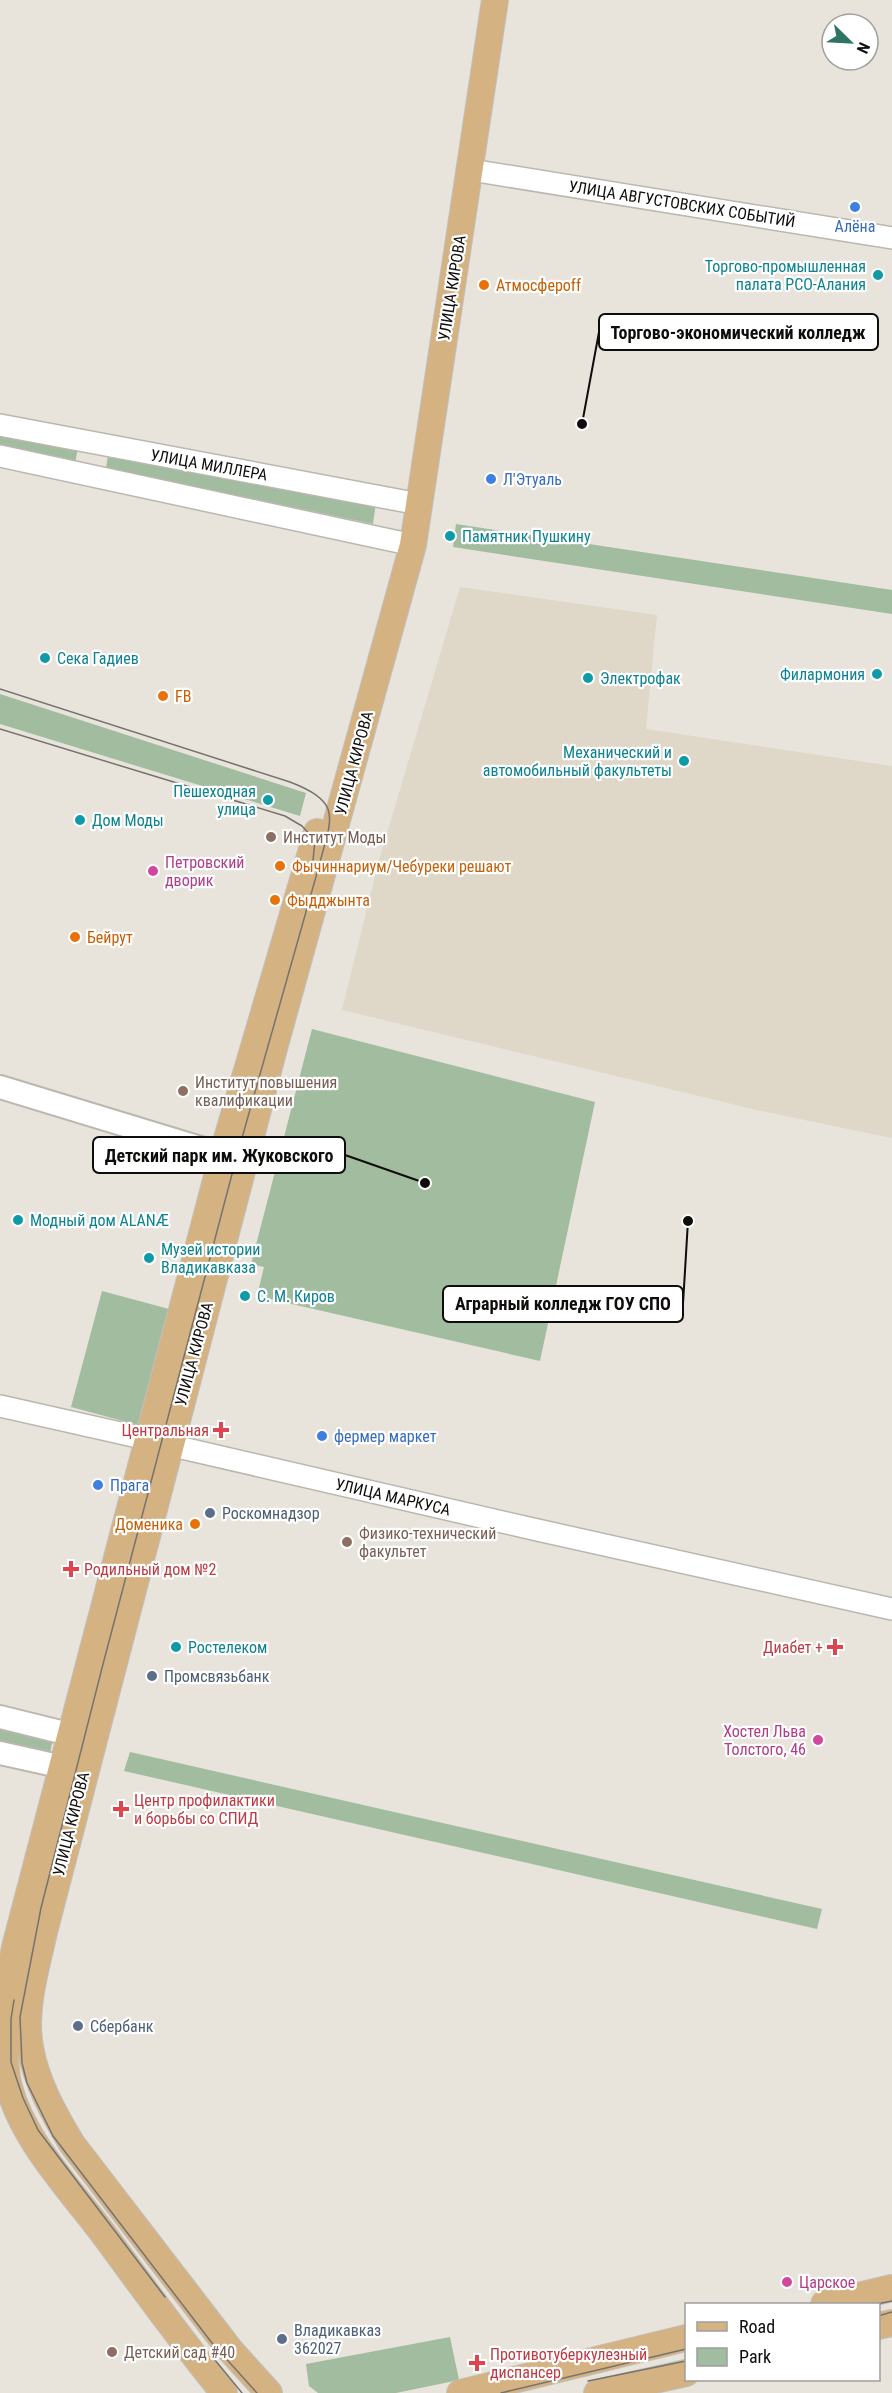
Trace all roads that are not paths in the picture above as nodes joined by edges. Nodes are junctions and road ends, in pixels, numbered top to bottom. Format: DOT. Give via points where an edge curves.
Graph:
graph roads {
  1 [pos="480,0"];
  2 [pos="495,0"];
  3 [pos="471,170"];
  4 [pos="892,238"];
  5 [pos="0,425"];
  6 [pos="0,456"];
  7 [pos="411,502"];
  8 [pos="405,543"];
  9 [pos="0,1087"];
  10 [pos="233,1159"];
  11 [pos="0,1406"];
  12 [pos="158,1442"];
  13 [pos="892,1609"];
  14 [pos="0,1717"];
  15 [pos="81,1737"];
  16 [pos="0,1753"];
  17 [pos="73,1769"];
  18 [pos="892,2288"];
  19 [pos="828,2303"];
  20 [pos="685,2338"];
  21 [pos="685,2373"];
  22 [pos="224,2393"];
  23 [pos="269,2393"];
  24 [pos="459,2393"];
  25 [pos="597,2393"];
  1 -- 7 [label="main road, УЛИЦА КИРОВА"];
  2 -- 3 [label="main road, УЛИЦА КИРОВА"];
  3 -- 4 [label="street, УЛИЦА АВГУСТОВСКИХ СОБЫТИЙ"];
  3 -- 7 [label="main road, УЛИЦА КИРОВА"];
  5 -- 7 [label="street, УЛИЦА МИЛЛЕРА"];
  6 -- 8 [label="street, УЛИЦА МИЛЛЕРА"];
  7 -- 8 [label="main road, УЛИЦА КИРОВА"];
  8 -- 10 [label="main road, УЛИЦА КИРОВА"];
  9 -- 10 [label="main road"];
  10 -- 12 [label="main road, УЛИЦА КИРОВА"];
  11 -- 12 [label="street, УЛИЦА МАРКУСА"];
  12 -- 13 [label="street, УЛИЦА МАРКУСА"];
  12 -- 15 [label="main road, УЛИЦА КИРОВА"];
  14 -- 15 [label="main road"];
  15 -- 17 [label="main road, УЛИЦА КИРОВА"];
  16 -- 17 [label="main road"];
  17 -- 22 [label="main road, УЛИЦА КИРОВА" via="15,1947 3,2015 2,2042 8,2080 22,2121 40,2149"];
  17 -- 23 [label="main road, УЛИЦА КИРОВА" via="29,2013 29,2046 37,2074 53,2113 72,2144 231,2351"];
  18 -- 19 [label="main road"];
  20 -- 24 [label="main road"];
  21 -- 25 [label="main road"];
}
